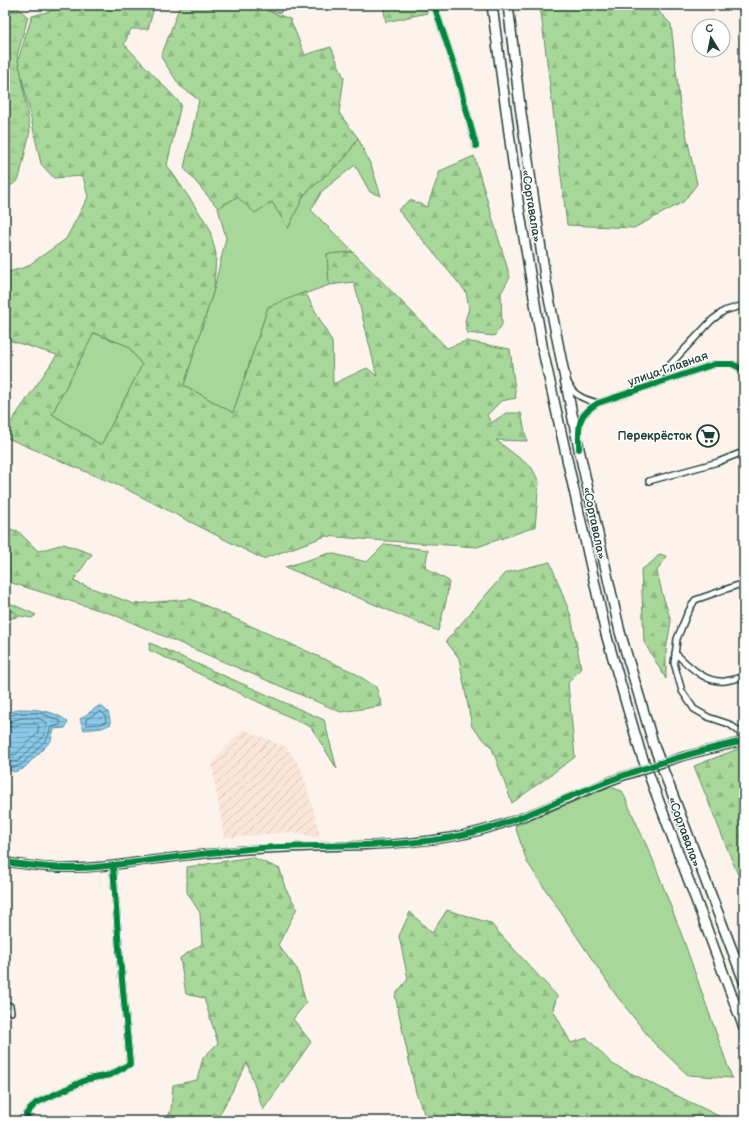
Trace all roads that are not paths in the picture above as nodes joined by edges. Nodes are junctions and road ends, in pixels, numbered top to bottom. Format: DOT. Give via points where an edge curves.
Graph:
graph roads {
  1 [pos="434,5"];
  2 [pos="492,5"];
  3 [pos="508,5"];
  4 [pos="476,146"];
  5 [pos="744,305"];
  6 [pos="562,365"];
  7 [pos="744,370"];
  8 [pos="650,386"];
  9 [pos="598,403"];
  10 [pos="579,449"];
  11 [pos="744,451"];
  12 [pos="649,481"];
  13 [pos="744,582"];
  14 [pos="675,653"];
  15 [pos="744,676"];
  16 [pos="743,741"];
  17 [pos="5,862"];
  18 [pos="113,866"];
  19 [pos="744,981"];
  20 [pos="5,1006"];
  21 [pos="11,1012"];
  22 [pos="744,1028"];
  23 [pos="29,1121"];
  1 -- 4 [label="street" via="455,68"];
  2 -- 22 [label="highway, «Сортавала»" via="519,208 543,351 606,634 640,751"];
  3 -- 6 [label="highway, «Сортавала»" via="542,254"];
  5 -- 8 [label="street" via="724,311 712,320"];
  6 -- 9 [label="street" via="570,387 575,393 585,400"];
  6 -- 10 [label="highway, «Сортавала»"];
  7 -- 8 [label="street, улица Главная" via="732,364 715,364"];
  8 -- 9 [label="street, улица Главная"];
  9 -- 10 [label="street" via="581,417"];
  10 -- 19 [label="highway, «Сортавала»" via="620,632 654,746"];
  11 -- 12 [label="street" via="718,462"];
  13 -- 14 [label="street" via="695,600 677,639"];
  14 -- 15 [label="street" via="700,674 712,680 724,681"];
  14 -- 16 [label="street" via="674,663 682,691 694,709 730,724"];
  16 -- 18 [label="street, bridge" via="684,756 621,777 492,828 388,845 263,848"];
  17 -- 18 [label="street" via="70,868"];
  18 -- 23 [label="street" via="130,1064 110,1075 88,1079 36,1103 26,1114"];
  20 -- 21 [label="street" via="10,1006"];
}
